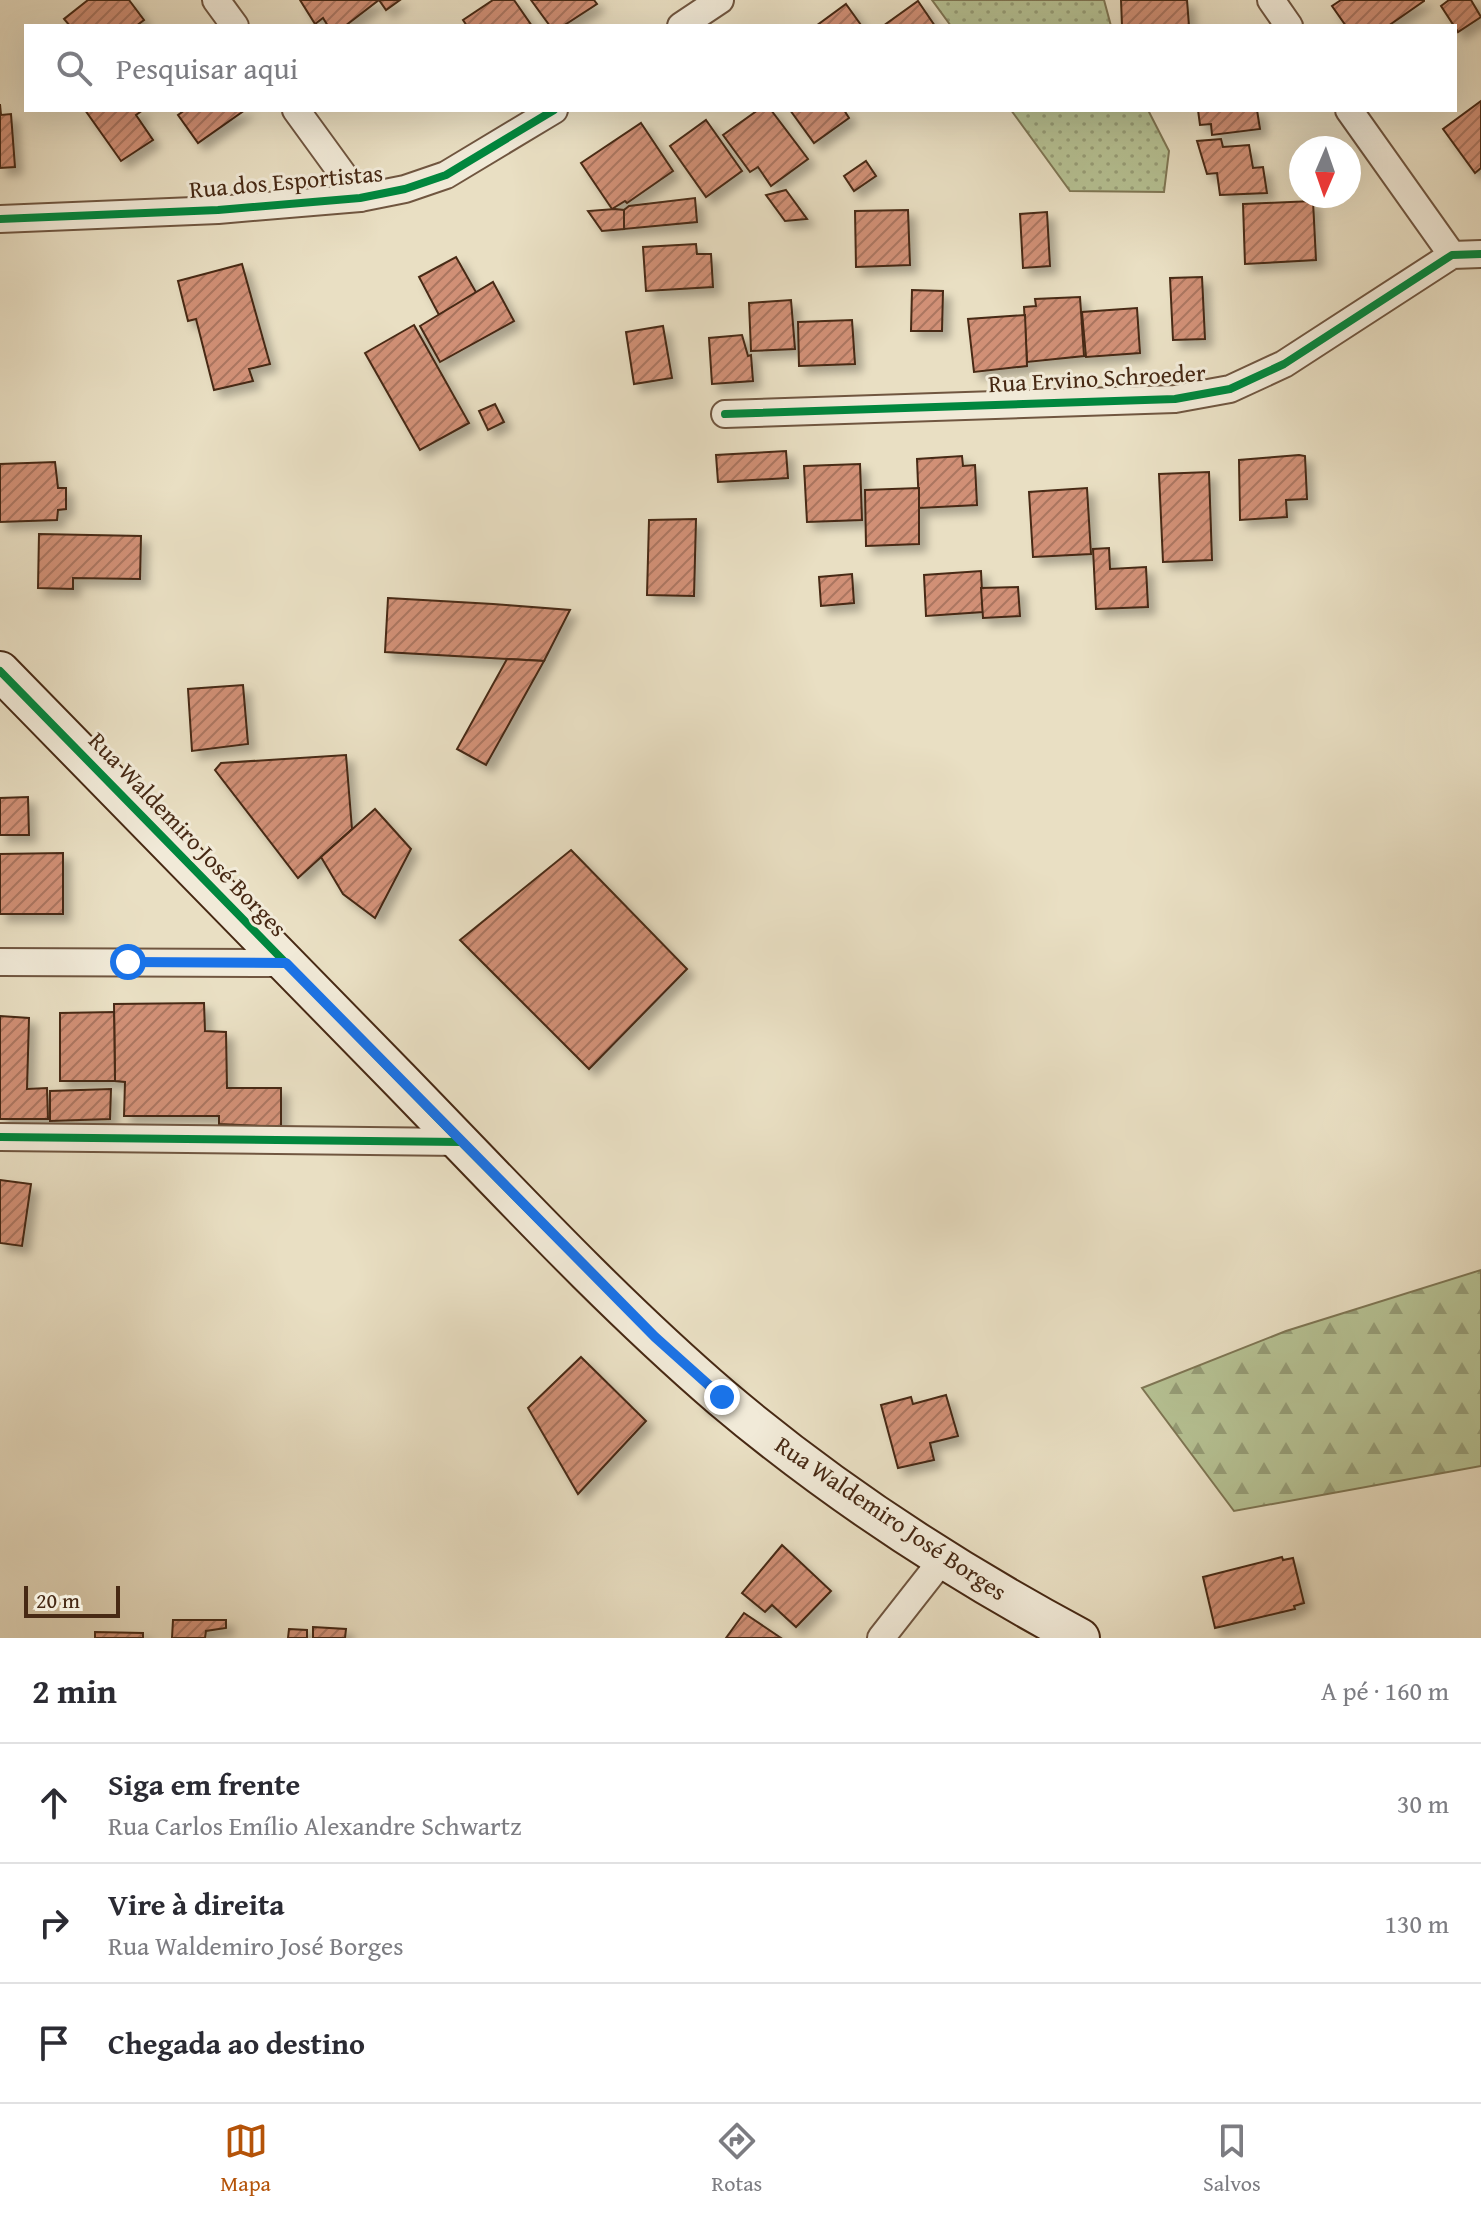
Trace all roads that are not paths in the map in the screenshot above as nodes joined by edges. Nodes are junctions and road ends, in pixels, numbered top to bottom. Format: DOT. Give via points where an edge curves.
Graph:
graph roads {
  1 [pos="216,0"];
  2 [pos="720,0"];
  3 [pos="1271,0"];
  4 [pos="234,24"];
  5 [pos="684,24"];
  6 [pos="1288,24"];
  7 [pos="297,112"];
  8 [pos="551,112"];
  9 [pos="1350,112"];
  10 [pos="360,198"];
  11 [pos="0,219"];
  12 [pos="1481,254"];
  13 [pos="1452,255"];
  14 [pos="725,414"];
  15 [pos="0,671"];
  16 [pos="0,962"];
  17 [pos="286,963"];
  18 [pos="0,1137"];
  19 [pos="461,1142"];
  20 [pos="943,1559"];
  21 [pos="881,1638"];
  22 [pos="1080,1638"];
  1 -- 4 [label="street"];
  2 -- 5 [label="street"];
  3 -- 6 [label="street"];
  7 -- 10 [label="street"];
  8 -- 10 [label="street, Rua dos Esportistas" via="446,175"];
  9 -- 13 [label="street"];
  10 -- 11 [label="street, Rua dos Esportistas"];
  12 -- 13 [label="street"];
  13 -- 14 [label="street, Rua Ervino Schroeder" via="1284,364 1230,389 1175,399"];
  15 -- 17 [label="main road, Rua Waldemiro José Borges"];
  16 -- 17 [label="street"];
  17 -- 19 [label="main road, Rua Waldemiro José Borges"];
  18 -- 19 [label="street"];
  19 -- 20 [label="main road, Rua Waldemiro José Borges" via="722,1397 787,1451"];
  20 -- 21 [label="street"];
  20 -- 22 [label="main road, Rua Waldemiro José Borges"];
}
